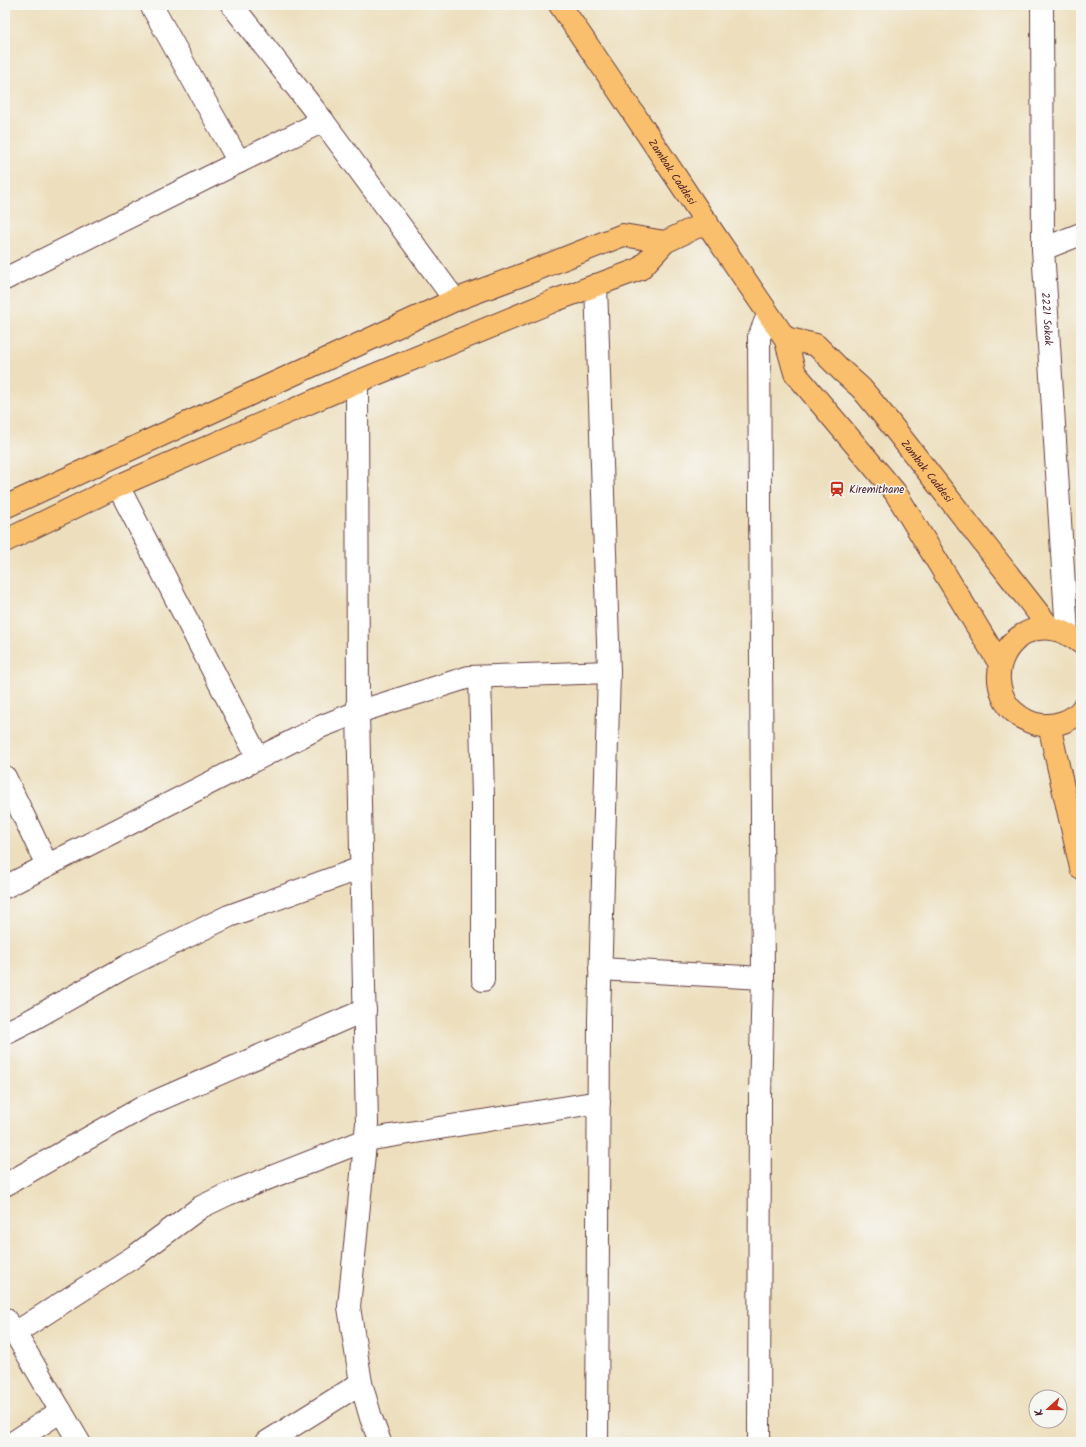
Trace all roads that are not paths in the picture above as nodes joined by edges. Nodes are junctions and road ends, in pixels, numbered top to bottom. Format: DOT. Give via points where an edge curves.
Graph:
graph roads {
  1 [pos="151,5"];
  2 [pos="232,5"];
  3 [pos="560,5"];
  4 [pos="1042,5"];
  5 [pos="323,121"];
  6 [pos="239,162"];
  7 [pos="707,222"];
  8 [pos="1081,234"];
  9 [pos="665,242"];
  10 [pos="1043,249"];
  11 [pos="5,279"];
  12 [pos="596,285"];
  13 [pos="455,300"];
  14 [pos="768,315"];
  15 [pos="785,338"];
  16 [pos="357,382"];
  17 [pos="118,486"];
  18 [pos="5,506"];
  19 [pos="5,541"];
  20 [pos="1066,635"];
  21 [pos="1000,664"];
  22 [pos="609,672"];
  23 [pos="480,677"];
  24 [pos="1081,710"];
  25 [pos="358,712"];
  26 [pos="1049,725"];
  27 [pos="258,758"];
  28 [pos="5,777"];
  29 [pos="47,865"];
  30 [pos="361,868"];
  31 [pos="1081,868"];
  32 [pos="5,887"];
  33 [pos="600,969"];
  34 [pos="763,978"];
  35 [pos="483,980"];
  36 [pos="365,1010"];
  37 [pos="5,1033"];
  38 [pos="598,1102"];
  39 [pos="366,1140"];
  40 [pos="5,1185"];
  41 [pos="10,1326"];
  42 [pos="361,1382"];
  43 [pos="61,1411"];
  44 [pos="14,1442"];
  45 [pos="79,1442"];
  46 [pos="267,1442"];
  47 [pos="380,1442"];
  48 [pos="597,1442"];
  49 [pos="759,1442"];
  1 -- 6 [label="street"];
  2 -- 5 [label="street"];
  3 -- 7 [label="main road, Zambak Caddesi"];
  4 -- 10 [label="street, 2221 Sokak"];
  5 -- 6 [label="street"];
  5 -- 13 [label="street"];
  6 -- 11 [label="street"];
  7 -- 9 [label="main road"];
  7 -- 14 [label="main road, Zambak Caddesi"];
  8 -- 10 [label="street"];
  9 -- 12 [label="main road" via="640,269"];
  9 -- 13 [label="main road" via="623,235"];
  10 -- 20 [label="street, 2221 Sokak"];
  12 -- 16 [label="main road"];
  12 -- 22 [label="street"];
  13 -- 18 [label="main road"];
  14 -- 15 [label="main road, Zambak Caddesi"];
  14 -- 34 [label="street" via="759,337"];
  15 -- 20 [label="main road, Zambak Caddesi" via="816,345 861,388"];
  15 -- 21 [label="main road, Zambak Caddesi" via="796,373 895,492"];
  16 -- 17 [label="main road"];
  16 -- 25 [label="street"];
  17 -- 19 [label="main road"];
  17 -- 27 [label="street"];
  20 -- 21 [label="main road" via="1034,630 1018,637 1006,649"];
  21 -- 26 [label="main road" via="998,679 1001,694 1009,707 1020,718 1034,724"];
  22 -- 23 [label="street"];
  22 -- 33 [label="street"];
  23 -- 25 [label="street" via="469,677"];
  23 -- 35 [label="street"];
  24 -- 26 [label="main road" via="1064,722"];
  25 -- 27 [label="street" via="320,727"];
  25 -- 30 [label="street"];
  26 -- 31 [label="main road"];
  27 -- 29 [label="street"];
  28 -- 29 [label="street"];
  29 -- 32 [label="street"];
  30 -- 36 [label="street"];
  30 -- 37 [label="street" via="229,916 127,966"];
  33 -- 34 [label="street"];
  33 -- 38 [label="street"];
  34 -- 49 [label="street"];
  36 -- 39 [label="street"];
  36 -- 40 [label="street" via="145,1106"];
  38 -- 39 [label="street"];
  38 -- 48 [label="street"];
  39 -- 41 [label="street" via="201,1206 135,1256"];
  39 -- 42 [label="street" via="349,1307"];
  41 -- 43 [label="street"];
  42 -- 46 [label="street"];
  42 -- 47 [label="street"];
  43 -- 44 [label="street"];
  43 -- 45 [label="street"];
}
